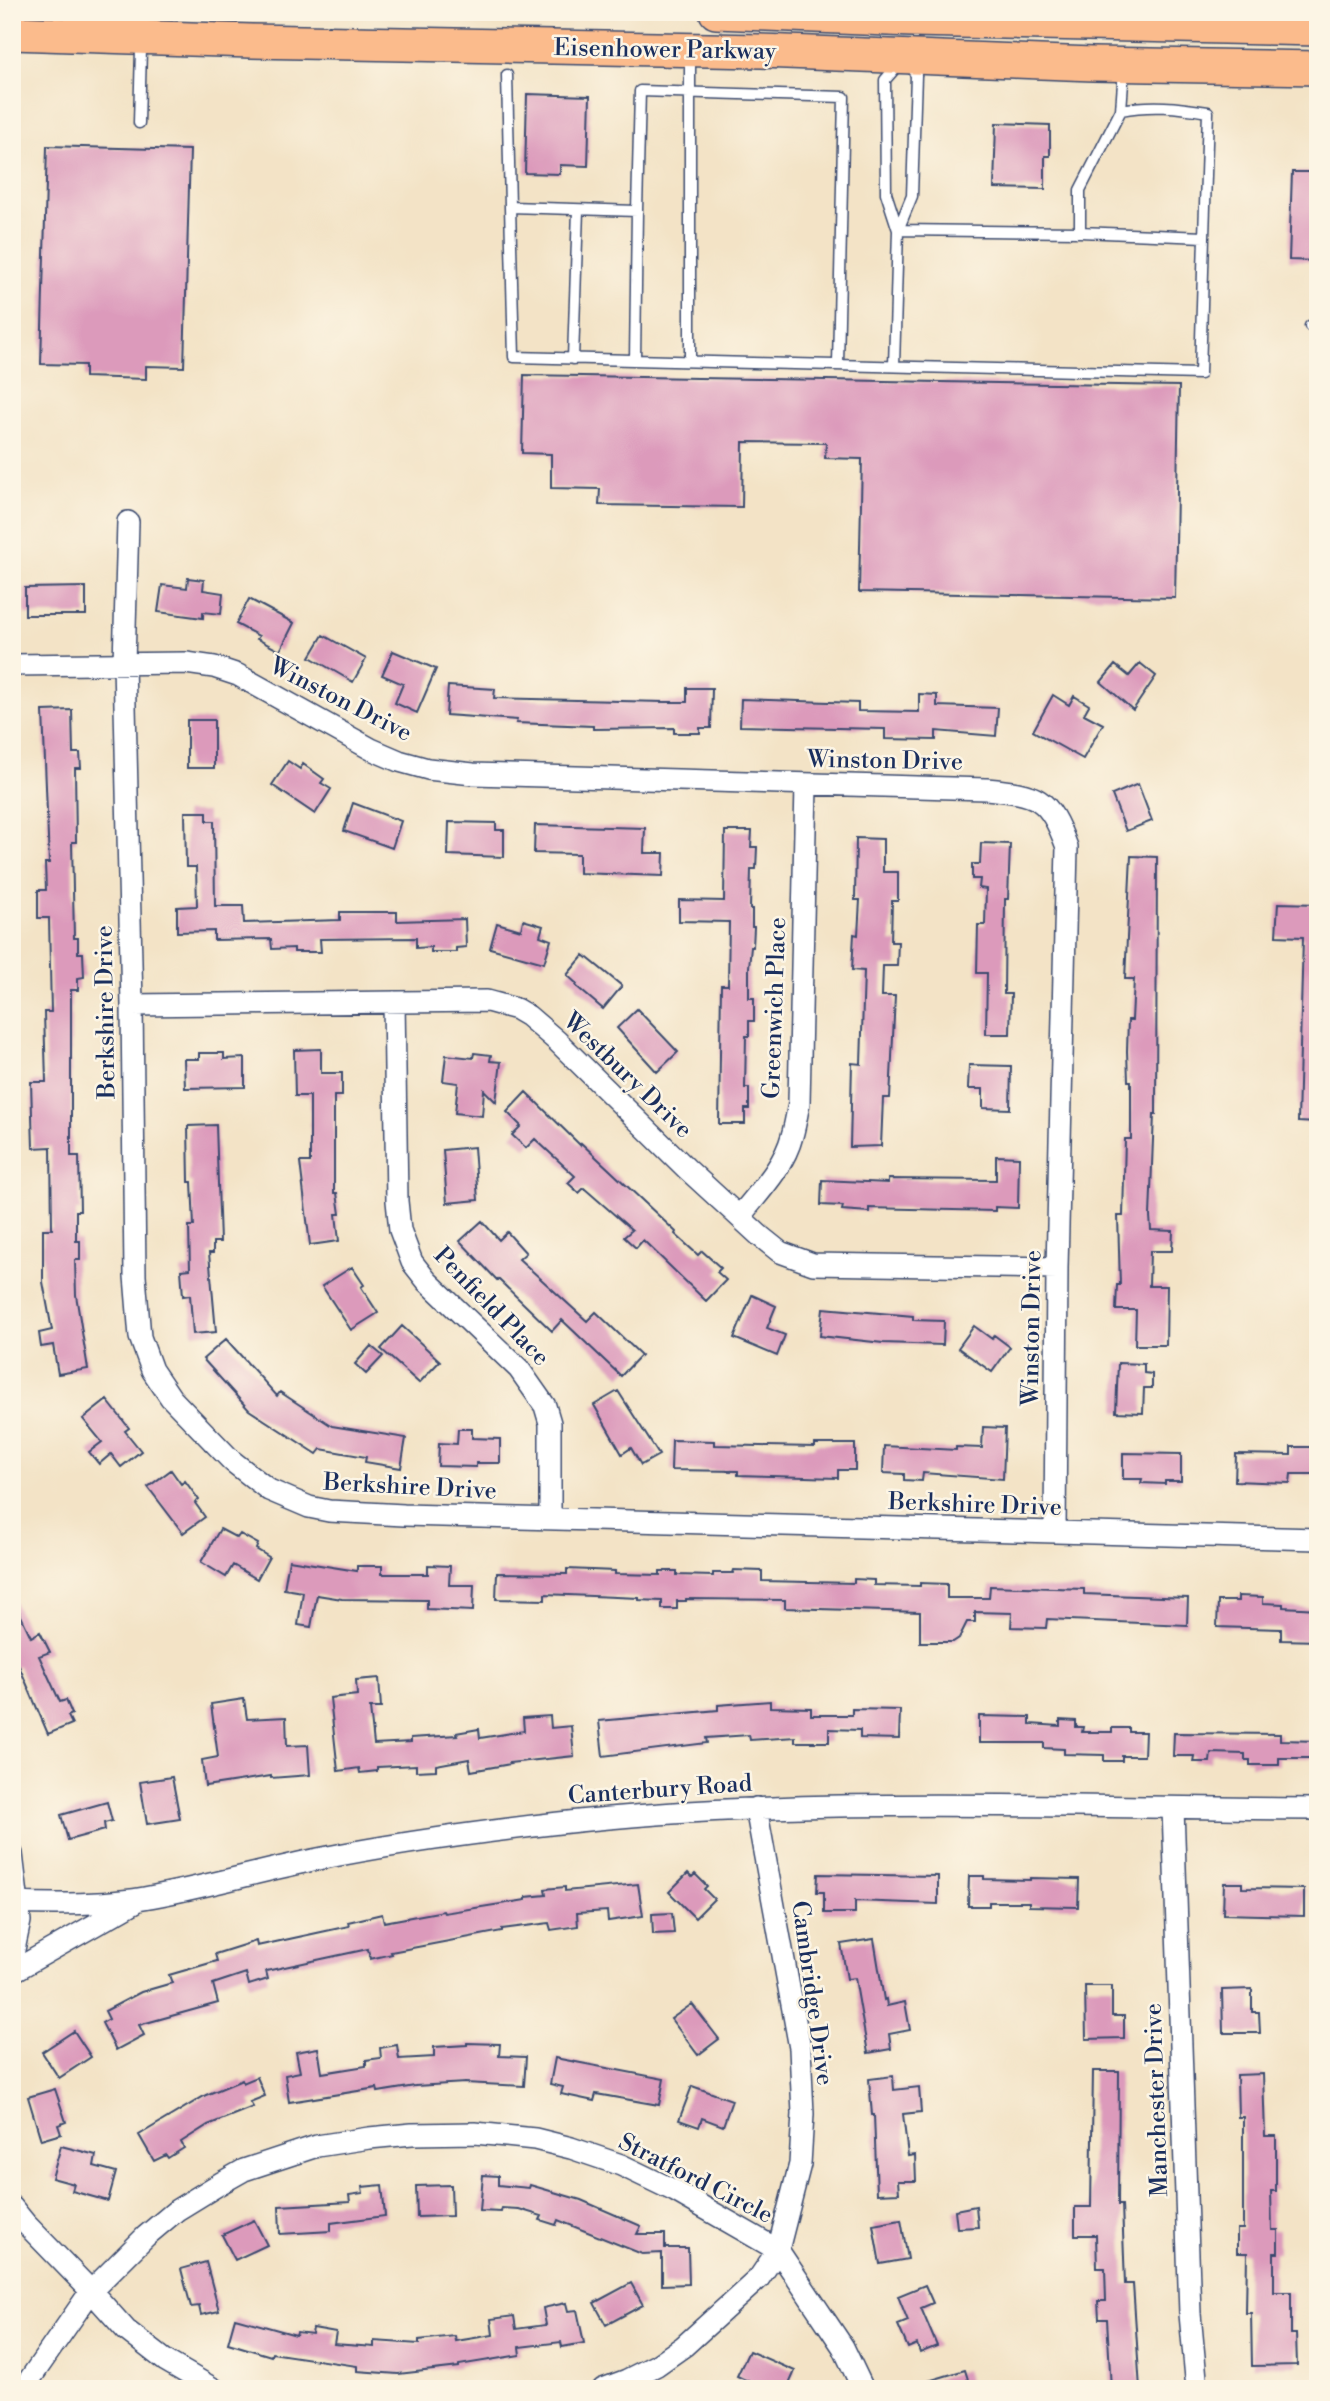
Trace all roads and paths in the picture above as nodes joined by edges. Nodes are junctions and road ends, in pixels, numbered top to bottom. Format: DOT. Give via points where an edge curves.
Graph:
graph roads {
  1 [pos="716,12"];
  2 [pos="912,16"];
  3 [pos="1035,17"];
  4 [pos="1094,18"];
  5 [pos="1147,19"];
  6 [pos="1205,19"];
  7 [pos="141,24"];
  8 [pos="1318,29"];
  9 [pos="12,33"];
  10 [pos="690,50"];
  11 [pos="905,57"];
  12 [pos="1124,65"];
  13 [pos="1318,68"];
  14 [pos="507,75"];
  15 [pos="688,92"];
  16 [pos="1121,110"];
  17 [pos="139,123"];
  18 [pos="510,208"];
  19 [pos="578,210"];
  20 [pos="638,211"];
  21 [pos="898,230"];
  22 [pos="1080,232"];
  23 [pos="1204,237"];
  24 [pos="573,359"];
  25 [pos="635,360"];
  26 [pos="690,361"];
  27 [pos="838,365"];
  28 [pos="894,366"];
  29 [pos="128,522"];
  30 [pos="124,663"];
  31 [pos="12,665"];
  32 [pos="806,785"];
  33 [pos="394,1002"];
  34 [pos="132,1005"];
  35 [pos="740,1216"];
  36 [pos="1058,1268"];
  37 [pos="550,1518"];
  38 [pos="1055,1532"];
  39 [pos="1318,1539"];
  40 [pos="756,1808"];
  41 [pos="1173,1808"];
  42 [pos="1318,1810"];
  43 [pos="12,1854"];
  44 [pos="143,1898"];
  45 [pos="15,1903"];
  46 [pos="12,1959"];
  47 [pos="12,1972"];
  48 [pos="12,2207"];
  49 [pos="778,2250"];
  50 [pos="91,2291"];
  51 [pos="23,2389"];
  52 [pos="214,2389"];
  53 [pos="603,2389"];
  54 [pos="863,2389"];
  55 [pos="1197,2389"];
  1 -- 2 [label="main road, Eisenhower Parkway"];
  2 -- 3 [label="main road, Eisenhower Parkway"];
  2 -- 11 [label="street"];
  3 -- 4 [label="main road, Eisenhower Parkway"];
  4 -- 5 [label="main road, Eisenhower Parkway"];
  5 -- 6 [label="main road, Eisenhower Parkway"];
  6 -- 8 [label="main road, Eisenhower Parkway"];
  7 -- 9 [label="main road, Eisenhower Parkway"];
  7 -- 10 [label="main road, Eisenhower Parkway"];
  7 -- 17 [label="lane"];
  10 -- 11 [label="main road, Eisenhower Parkway"];
  10 -- 15 [label="lane"];
  11 -- 12 [label="main road, Eisenhower Parkway"];
  11 -- 21 [label="lane" via="916,75 913,183"];
  11 -- 21 [label="lane" via="885,80 887,193"];
  12 -- 13 [label="main road, Eisenhower Parkway"];
  12 -- 16 [label="lane"];
  14 -- 18 [label="lane"];
  15 -- 20 [label="lane" via="640,91"];
  15 -- 26 [label="lane"];
  15 -- 27 [label="lane" via="844,97"];
  16 -- 22 [label="lane" via="1080,190"];
  16 -- 23 [label="lane" via="1171,106 1208,112"];
  18 -- 19 [label="lane"];
  18 -- 24 [label="lane" via="514,357"];
  19 -- 20 [label="lane"];
  19 -- 24 [label="lane"];
  20 -- 25 [label="lane"];
  21 -- 22 [label="lane"];
  21 -- 28 [label="lane"];
  22 -- 23 [label="lane"];
  23 -- 28 [label="lane" via="1200,374"];
  24 -- 25 [label="lane"];
  25 -- 26 [label="lane"];
  26 -- 27 [label="lane"];
  27 -- 28 [label="lane"];
  29 -- 30 [label="street, Berkshire Drive"];
  30 -- 31 [label="street, Winston Drive"];
  30 -- 32 [label="street, Winston Drive" via="214,667 371,749 428,769"];
  30 -- 34 [label="street, Berkshire Drive"];
  32 -- 35 [label="street, Greenwich Place" via="799,1103 785,1153"];
  32 -- 36 [label="street, Winston Drive" via="1024,793 1042,802 1058,822 1067,847"];
  33 -- 34 [label="street, Westbury Drive"];
  33 -- 35 [label="street, Westbury Drive" via="487,1001 528,1016"];
  33 -- 37 [label="street, Penfield Place" via="400,1230 412,1262 427,1281 519,1369 545,1406 550,1423"];
  34 -- 37 [label="street, Berkshire Drive" via="135,1276 140,1337 152,1370 171,1398 232,1461 269,1490 309,1507 404,1515"];
  35 -- 36 [label="street, Westbury Drive" via="780,1252 813,1264"];
  36 -- 38 [label="street, Winston Drive"];
  37 -- 38 [label="street, Berkshire Drive"];
  38 -- 39 [label="street, Berkshire Drive"];
  40 -- 41 [label="street, Canterbury Road"];
  40 -- 44 [label="street, Canterbury Road" via="504,1829 321,1858"];
  40 -- 49 [label="street, Cambridge Drive" via="800,2048 800,2164"];
  41 -- 42 [label="street, Canterbury Road"];
  41 -- 55 [label="street, Manchester Drive" via="1189,2314"];
  43 -- 45 [label="street"];
  44 -- 45 [label="street, Canterbury Road"];
  44 -- 47 [label="street"];
  45 -- 46 [label="street" via="20,1921"];
  48 -- 50 [label="street"];
  49 -- 50 [label="street, Stratford Circle" via="675,2191 571,2148 475,2133 412,2134 317,2146 244,2170 177,2210"];
  49 -- 53 [label="street, Cambridge Drive" via="759,2278 684,2346 657,2365"];
  49 -- 54 [label="street, Stratford Circle" via="843,2347"];
  50 -- 51 [label="street, Stratford Circle"];
  50 -- 52 [label="street" via="126,2330"];
}
